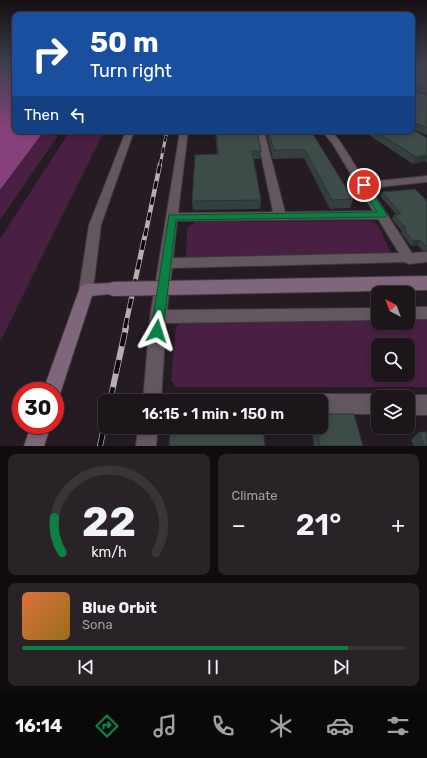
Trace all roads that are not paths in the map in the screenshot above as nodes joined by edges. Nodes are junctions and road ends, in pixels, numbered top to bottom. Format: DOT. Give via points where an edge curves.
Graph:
graph roads {
  1 [pos="129,134"];
  2 [pos="184,134"];
  3 [pos="261,134"];
  4 [pos="329,134"];
  5 [pos="427,179"];
  6 [pos="364,185"];
  7 [pos="383,215"];
  8 [pos="280,216"];
  9 [pos="172,217"];
  10 [pos="427,257"];
  11 [pos="409,259"];
  12 [pos="166,263"];
  13 [pos="427,283"];
  14 [pos="86,290"];
  15 [pos="415,313"];
  16 [pos="427,313"];
  17 [pos="371,314"];
  18 [pos="158,317"];
  19 [pos="55,382"];
  20 [pos="152,394"];
  21 [pos="328,404"];
  22 [pos="371,404"];
  23 [pos="415,405"];
  24 [pos="427,405"];
  25 [pos="38,434"];
  26 [pos="147,434"];
  27 [pos="34,446"];
  28 [pos="146,446"];
  1 -- 14 [label="street" via="95,225"];
  2 -- 9 [label="street"];
  3 -- 8 [label="street"];
  4 -- 6 [label="street"];
  5 -- 6 [label="street"];
  6 -- 7 [label="street"];
  7 -- 8 [label="street"];
  7 -- 11 [label="street"];
  8 -- 9 [label="street"];
  9 -- 12 [label="street"];
  10 -- 11 [label="street"];
  11 -- 12 [label="street"];
  12 -- 18 [label="street"];
  13 -- 14 [label="street, bridge" via="383,286"];
  14 -- 19 [label="street"];
  15 -- 16 [label="street"];
  17 -- 18 [label="street"];
  18 -- 20 [label="street"];
  21 -- 22 [label="street"];
  23 -- 24 [label="street"];
  25 -- 27 [label="street"];
  26 -- 28 [label="street"];
}
